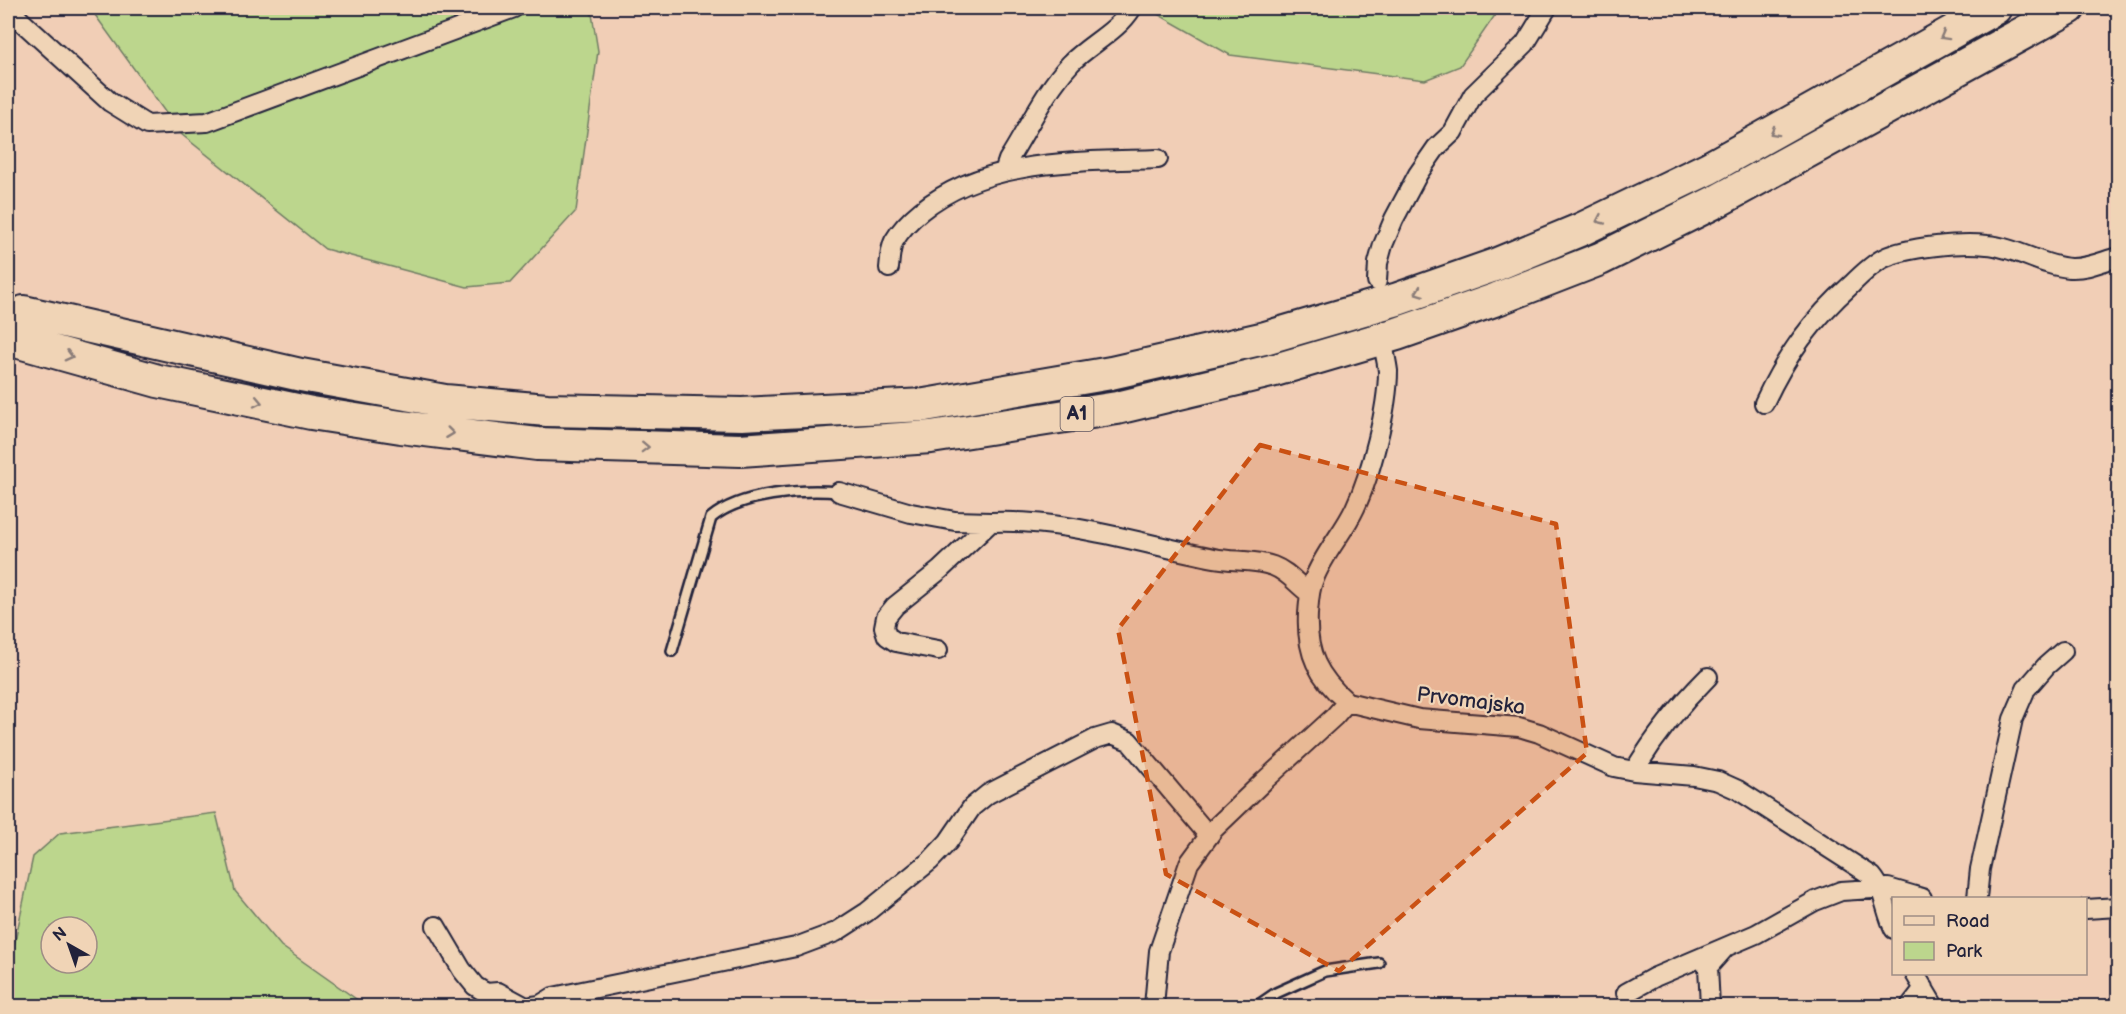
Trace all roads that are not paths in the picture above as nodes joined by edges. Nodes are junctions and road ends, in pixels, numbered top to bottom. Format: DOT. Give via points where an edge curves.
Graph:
graph roads {
  1 [pos="10,8"];
  2 [pos="514,8"];
  3 [pos="1132,8"];
  4 [pos="1547,8"];
  5 [pos="1995,8"];
  6 [pos="2069,8"];
  7 [pos="1158,159"];
  8 [pos="1004,172"];
  9 [pos="2118,257"];
  10 [pos="889,268"];
  11 [pos="1377,281"];
  12 [pos="24,312"];
  13 [pos="12,340"];
  14 [pos="1384,348"];
  15 [pos="1764,403"];
  16 [pos="839,492"];
  17 [pos="991,522"];
  18 [pos="1310,594"];
  19 [pos="938,650"];
  20 [pos="672,651"];
  21 [pos="2063,651"];
  22 [pos="1708,677"];
  23 [pos="1347,702"];
  24 [pos="1634,771"];
  25 [pos="1209,836"];
  26 [pos="1881,887"];
  27 [pos="1918,897"];
  28 [pos="1977,897"];
  29 [pos="2118,907"];
  30 [pos="2087,909"];
  31 [pos="436,926"];
  32 [pos="1892,926"];
  33 [pos="1725,948"];
  34 [pos="1380,963"];
  35 [pos="1919,981"];
  36 [pos="1626,993"];
  37 [pos="524,1006"];
  38 [pos="532,1006"];
  39 [pos="1154,1006"];
  40 [pos="1257,1006"];
  41 [pos="1710,1006"];
  42 [pos="1910,1006"];
  43 [pos="1934,1006"];
  1 -- 2 [label="street" via="110,102 147,125 207,122"];
  3 -- 8 [label="street" via="1125,19 1056,80"];
  4 -- 11 [label="street" via="1525,44 1473,95 1453,132 1418,174 1383,245"];
  5 -- 12 [label="highway, A1, one-way" via="1709,168 1582,229 1495,265 1398,299 1265,338 1111,374 925,405 742,414 547,410 445,401 301,375"];
  13 -- 6 [label="highway, A1, one-way" via="158,381 311,413 537,444 740,450 931,438 1117,408 1275,370 1397,334 1600,259 1719,200"];
  7 -- 8 [label="street" via="1084,162"];
  8 -- 10 [label="street" via="953,191 906,223 892,243"];
  9 -- 15 [label="street" via="2070,268 1988,244 1952,245 1884,258 1830,303 1796,344"];
  14 -- 18 [label="street" via="1388,370 1384,414 1367,477 1355,508 1322,562"];
  16 -- 17 [label="street" via="911,513 955,521"];
  16 -- 20 [label="lane" via="820,490 763,497 720,510 711,518"];
  17 -- 18 [label="street" via="1019,521 1143,541 1217,559 1249,560 1288,573"];
  17 -- 19 [label="street" via="886,617 887,636 896,642"];
  18 -- 23 [label="street" via="1307,630 1311,652 1318,671"];
  21 -- 28 [label="street" via="2026,689 2013,719"];
  22 -- 24 [label="street" via="1664,725"];
  23 -- 24 [label="street, Prvomajska" via="1419,719 1519,727 1575,748 1599,762"];
  23 -- 25 [label="street"];
  24 -- 26 [label="street, Prvomajska" via="1694,776 1738,790 1872,876"];
  25 -- 38 [label="street" via="1129,741 1112,734 988,794 972,807 930,861 836,932 796,947 553,997"];
  25 -- 39 [label="street" via="1189,863 1176,896 1159,951"];
  26 -- 27 [label="street"];
  26 -- 32 [label="street"];
  26 -- 33 [label="street" via="1841,891 1815,901"];
  29 -- 30 [label="street"];
  31 -- 37 [label="street" via="475,986 486,993 498,992"];
  33 -- 36 [label="street" via="1683,963"];
  33 -- 41 [label="street" via="1708,968"];
  34 -- 40 [label="lane" via="1325,971"];
  35 -- 42 [label="street"];
  35 -- 43 [label="street"];
}
